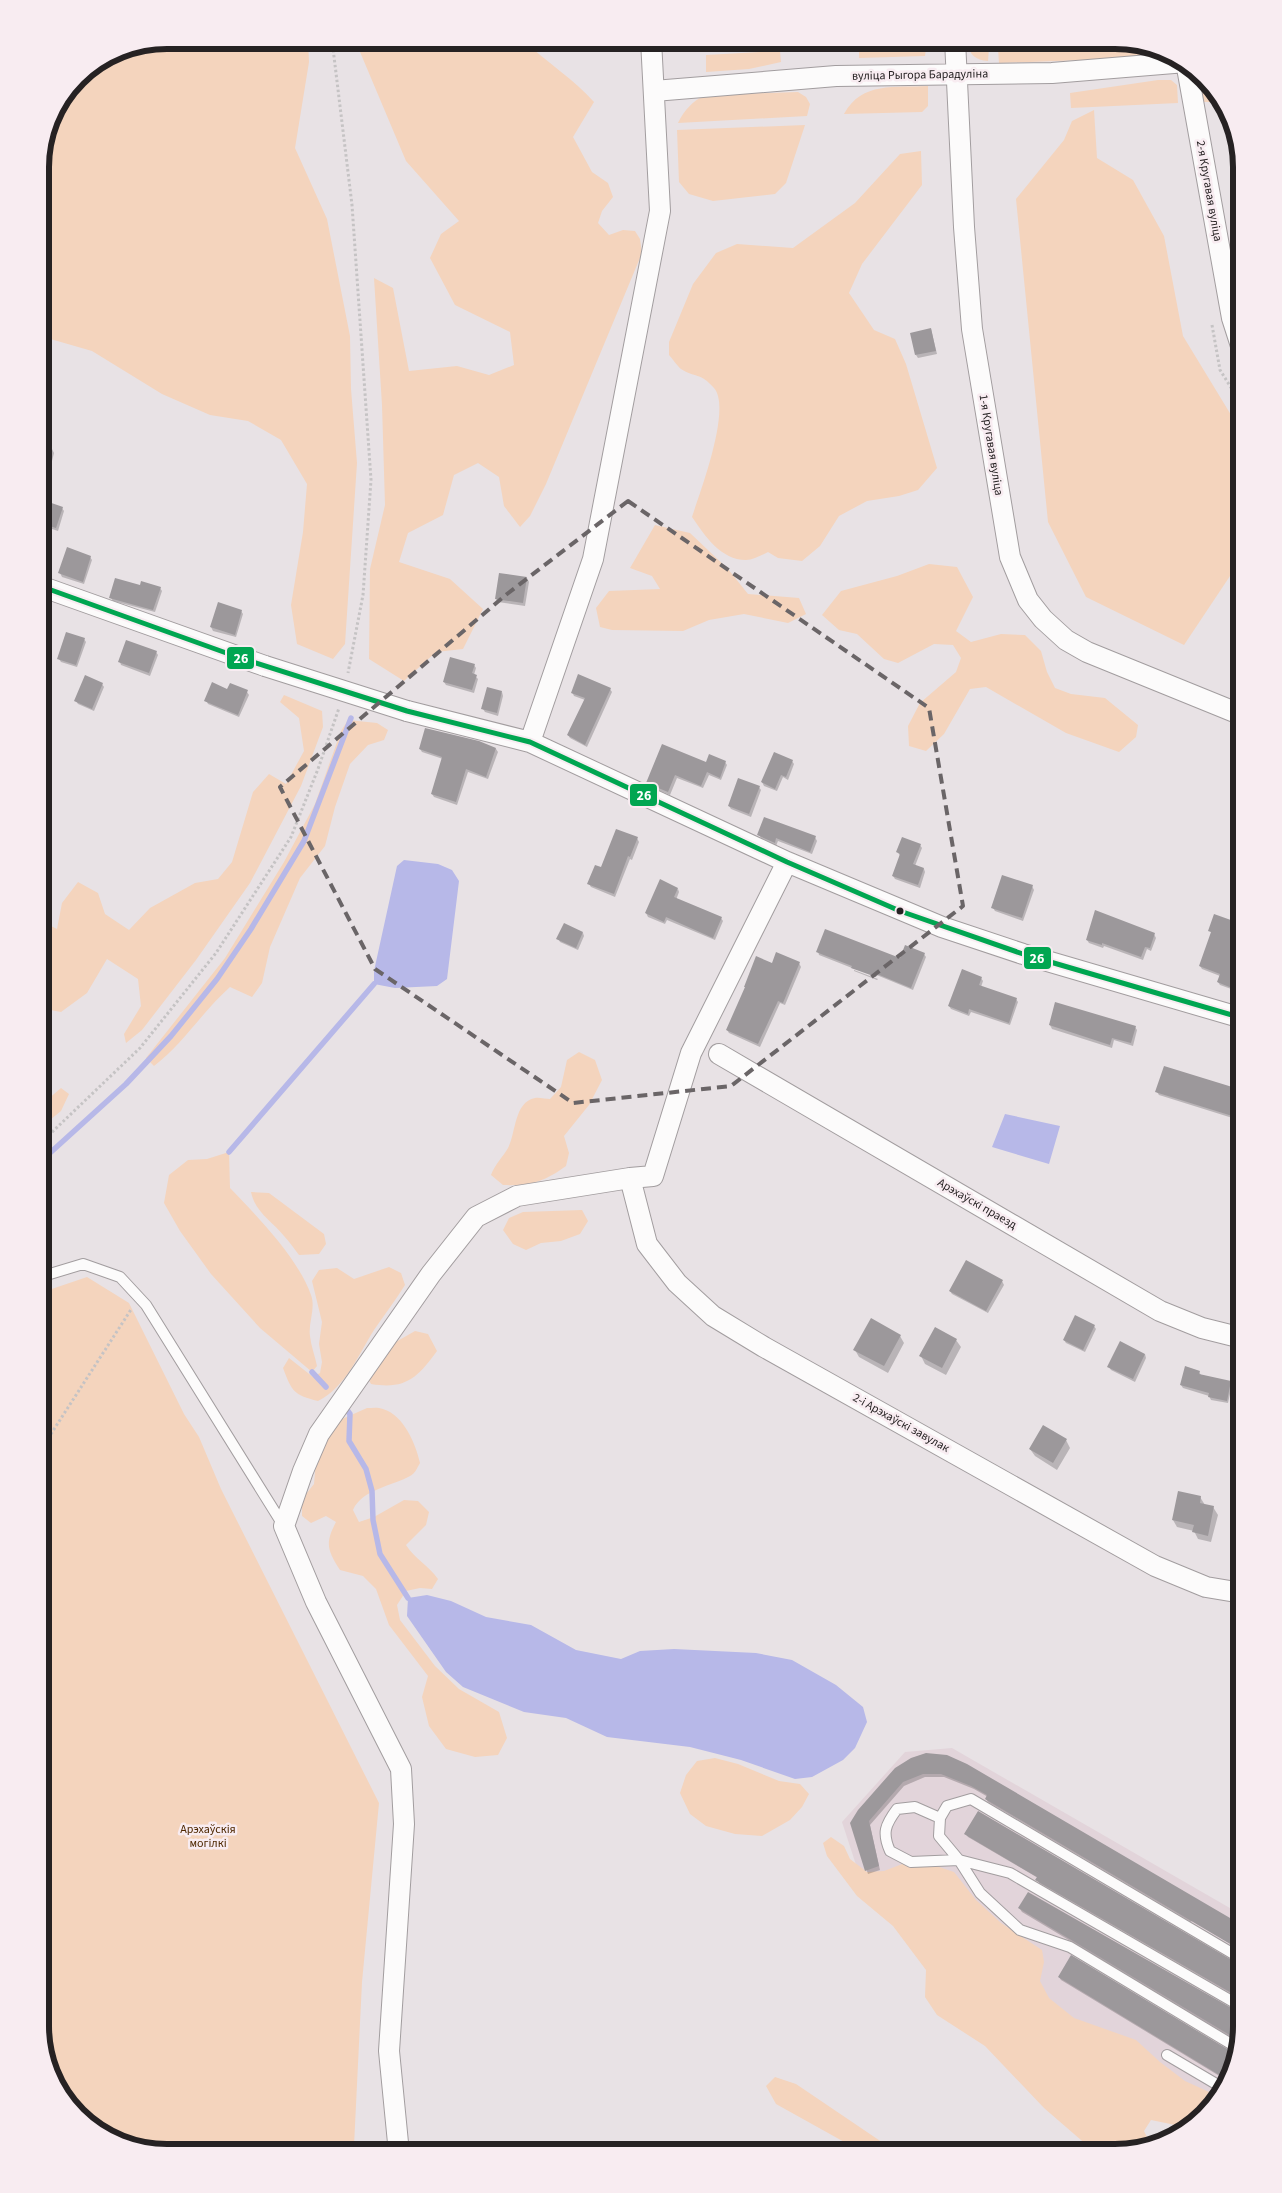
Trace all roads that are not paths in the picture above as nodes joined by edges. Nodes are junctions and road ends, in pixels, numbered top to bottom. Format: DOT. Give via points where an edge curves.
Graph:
graph roads {
  1 [pos="651,49"];
  2 [pos="956,49"];
  3 [pos="1171,63"];
  4 [pos="1188,74"];
  5 [pos="958,75"];
  6 [pos="654,91"];
  7 [pos="1233,321"];
  8 [pos="49,589"];
  9 [pos="1233,711"];
  10 [pos="530,742"];
  11 [pos="787,862"];
  12 [pos="1233,1015"];
  13 [pos="719,1054"];
  14 [pos="630,1178"];
  15 [pos="49,1274"];
  16 [pos="1233,1336"];
  17 [pos="284,1526"];
  18 [pos="1233,1592"];
  19 [pos="940,1818"];
  20 [pos="959,1860"];
  21 [pos="1233,1954"];
  22 [pos="1233,2002"];
  23 [pos="1232,2044"];
  24 [pos="1167,2055"];
  25 [pos="1217,2085"];
  26 [pos="398,2144"];
  1 -- 6 [label="street"];
  2 -- 5 [label="street, 1-я Кругавая вуліца"];
  3 -- 5 [label="street, вуліца Рыгора Барадуліна" via="1052,74"];
  4 -- 7 [label="street, 2-я Кругавая вуліца"];
  5 -- 6 [label="street, вуліца Рыгора Барадуліна" via="836,76"];
  5 -- 9 [label="street, 1-я Кругавая вуліца" via="972,329 1010,557 1028,600 1066,640 1087,652"];
  6 -- 10 [label="street" via="660,211 593,559"];
  8 -- 10 [label="street, bridge" via="265,666 407,710"];
  10 -- 11 [label="street"];
  11 -- 12 [label="street" via="942,927"];
  11 -- 14 [label="street" via="691,1053 653,1176"];
  13 -- 16 [label="street, Арэхаўскі праезд" via="1160,1311 1202,1328"];
  14 -- 17 [label="street" via="517,1196 476,1217 431,1274 319,1434"];
  14 -- 18 [label="street, 2-і Арэхаўскі завулак" via="647,1244 677,1283 713,1316 1155,1566 1206,1587"];
  15 -- 17 [label="lane" via="83,1264 120,1277 139,1297"];
  17 -- 26 [label="street" via="316,1602 401,1769 404,1824 389,2051"];
  19 -- 20 [label="lane" via="939,1836"];
  19 -- 20 [label="lane" via="915,1807 897,1809 888,1821 884,1838 890,1851 911,1862"];
  19 -- 21 [label="lane" via="947,1806 971,1799"];
  20 -- 22 [label="lane" via="1010,1873"];
  20 -- 23 [label="lane" via="980,1893 1020,1930 1070,1947"];
  24 -- 25 [label="lane"];
}
